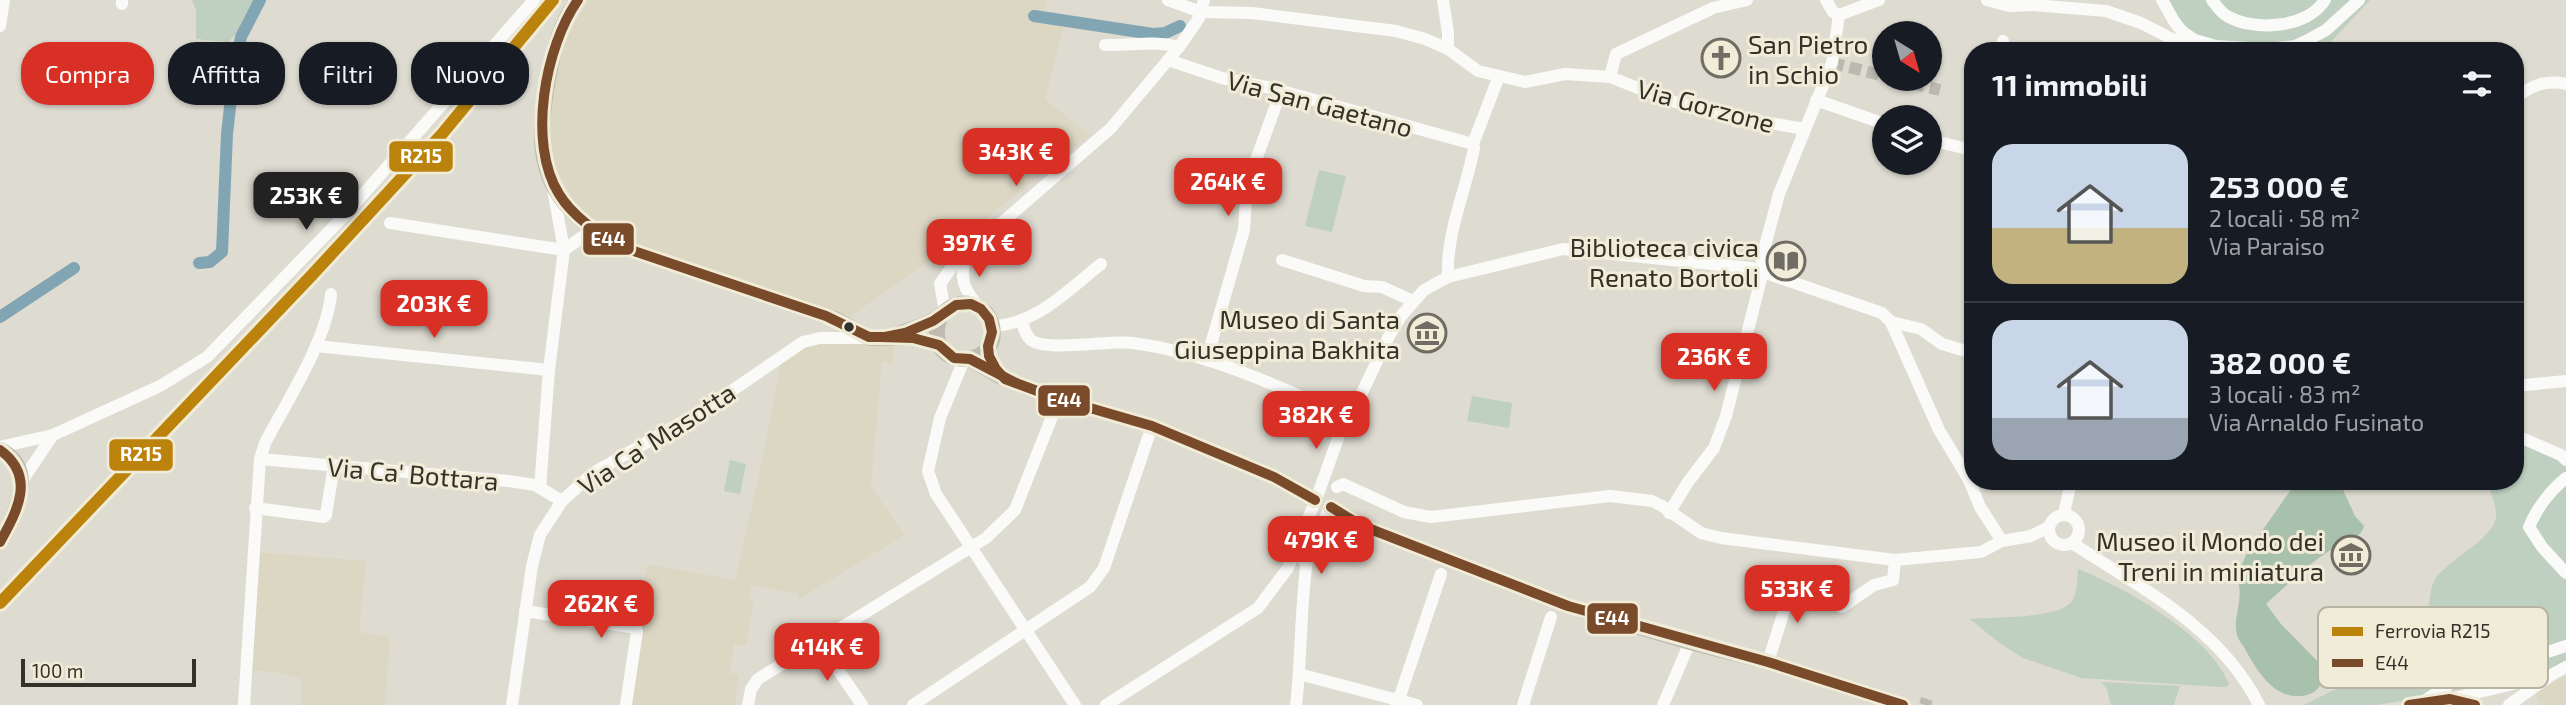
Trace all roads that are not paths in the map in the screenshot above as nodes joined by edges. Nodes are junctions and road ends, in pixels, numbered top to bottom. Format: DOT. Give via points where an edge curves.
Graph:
graph roads {
  1 [pos="4,0"];
  2 [pos="534,0"];
  3 [pos="578,0"];
  4 [pos="1168,0"];
  5 [pos="1443,0"];
  6 [pos="1747,0"];
  7 [pos="1826,0"];
  8 [pos="1879,0"];
  9 [pos="1987,0"];
  10 [pos="2162,0"];
  11 [pos="2212,0"];
  12 [pos="2325,0"];
  13 [pos="2354,3"];
  14 [pos="1202,6"];
  15 [pos="1839,15"];
  16 [pos="0,26"];
  17 [pos="2195,40"];
  18 [pos="2202,42"];
  19 [pos="2303,42"];
  20 [pos="1105,45"];
  21 [pos="1178,47"];
  22 [pos="1448,49"];
  23 [pos="1168,60"];
  24 [pos="1499,76"];
  25 [pos="1610,77"];
  26 [pos="2566,84"];
  27 [pos="1281,91"];
  28 [pos="2524,91"];
  29 [pos="1816,100"];
  30 [pos="1872,119"];
  31 [pos="1804,129"];
  32 [pos="1942,143"];
  33 [pos="1473,144"];
  34 [pos="1964,148"];
  35 [pos="552,182"];
  36 [pos="390,223"];
  37 [pos="592,230"];
  38 [pos="564,250"];
  39 [pos="965,253"];
  40 [pos="1282,260"];
  41 [pos="1101,264"];
  42 [pos="1762,271"];
  43 [pos="1448,277"];
  44 [pos="942,279"];
  45 [pos="961,281"];
  46 [pos="331,294"];
  47 [pos="1413,301"];
  48 [pos="981,309"];
  49 [pos="942,314"];
  50 [pos="1022,322"];
  51 [pos="1891,322"];
  52 [pos="992,326"];
  53 [pos="870,338"];
  54 [pos="890,338"];
  55 [pos="939,345"];
  56 [pos="316,346"];
  57 [pos="987,348"];
  58 [pos="1964,351"];
  59 [pos="1207,358"];
  60 [pos="967,360"];
  61 [pos="549,370"];
  62 [pos="1001,376"];
  63 [pos="2566,381"];
  64 [pos="2524,385"];
  65 [pos="1059,399"];
  66 [pos="1346,416"];
  67 [pos="1152,426"];
  68 [pos="53,435"];
  69 [pos="2524,439"];
  70 [pos="0,448"];
  71 [pos="260,459"];
  72 [pos="2566,460"];
  73 [pos="334,465"];
  74 [pos="1964,472"];
  75 [pos="2566,478"];
  76 [pos="22,481"];
  77 [pos="1336,486"];
  78 [pos="540,488"];
  79 [pos="1973,490"];
  80 [pos="2069,490"];
  81 [pos="562,501"];
  82 [pos="1321,504"];
  83 [pos="255,508"];
  84 [pos="1670,513"];
  85 [pos="2069,516"];
  86 [pos="2050,533"];
  87 [pos="2075,540"];
  88 [pos="2002,541"];
  89 [pos="0,542"];
  90 [pos="972,547"];
  91 [pos="1308,553"];
  92 [pos="1895,561"];
  93 [pos="1289,573"];
  94 [pos="2566,573"];
  95 [pos="1441,574"];
  96 [pos="1302,595"];
  97 [pos="525,611"];
  98 [pos="1551,617"];
  99 [pos="1026,631"];
  100 [pos="819,642"];
  101 [pos="1690,642"];
  102 [pos="2566,646"];
  103 [pos="2548,652"];
  104 [pos="1770,654"];
  105 [pos="2566,667"];
  106 [pos="1299,674"];
  107 [pos="2551,675"];
  108 [pos="2548,676"];
  109 [pos="2548,677"];
  110 [pos="2443,688"];
  111 [pos="2496,688"];
  112 [pos="2533,688"];
  113 [pos="2450,699"];
  114 [pos="1874,701"];
  115 [pos="1398,702"];
  116 [pos="2260,704"];
  117 [pos="2415,704"];
  118 [pos="244,705"];
  119 [pos="512,705"];
  120 [pos="626,705"];
  121 [pos="748,705"];
  122 [pos="862,705"];
  123 [pos="914,705"];
  124 [pos="1075,705"];
  125 [pos="1106,705"];
  126 [pos="1296,705"];
  127 [pos="1417,705"];
  128 [pos="1523,705"];
  129 [pos="1663,705"];
  130 [pos="1903,705"];
  131 [pos="2475,705"];
  132 [pos="2509,705"];
  1 -- 16 [label="street"];
  2 -- 68 [label="street" via="345,215 207,357 160,386"];
  3 -- 35 [label="main road" via="559,33 544,96 542,155"];
  4 -- 14 [label="street, Via Gorzone"];
  5 -- 22 [label="street"];
  6 -- 25 [label="street" via="1713,8 1616,54"];
  7 -- 15 [label="street"];
  8 -- 15 [label="street"];
  9 -- 17 [label="street" via="2009,6 2106,11 2174,40"];
  10 -- 17 [label="street" via="2175,26"];
  11 -- 12 [label="street" via="2225,15 2247,25 2305,19"];
  13 -- 19 [label="street" via="2326,30"];
  14 -- 21 [label="street"];
  14 -- 22 [label="street, Via Gorzone" via="1396,32"];
  15 -- 29 [label="street" via="1832,63"];
  17 -- 18 [label="street"];
  20 -- 21 [label="street" via="1163,43"];
  21 -- 23 [label="street"];
  22 -- 24 [label="street, Via Gorzone" via="1478,71"];
  23 -- 27 [label="street, Via San Gaetano"];
  23 -- 39 [label="street" via="1111,128"];
  24 -- 25 [label="street, Via Gorzone" via="1525,82 1565,74"];
  24 -- 33 [label="street"];
  25 -- 31 [label="street, Via Gorzone" via="1671,101"];
  26 -- 28 [label="street" via="2551,81"];
  27 -- 33 [label="street, Via San Gaetano"];
  27 -- 59 [label="street" via="1247,185 1244,230"];
  29 -- 30 [label="street"];
  29 -- 31 [label="street"];
  31 -- 42 [label="street" via="1779,194"];
  32 -- 34 [label="street"];
  33 -- 43 [label="street" via="1452,230"];
  35 -- 37 [label="main road"];
  35 -- 38 [label="street"];
  36 -- 38 [label="street"];
  37 -- 38 [label="street"];
  37 -- 53 [label="main road" via="619,246 835,319"];
  38 -- 61 [label="street"];
  39 -- 44 [label="street"];
  39 -- 45 [label="street"];
  40 -- 47 [label="street" via="1364,286 1382,287"];
  41 -- 50 [label="street"];
  42 -- 43 [label="street" via="1563,248"];
  42 -- 51 [label="street" via="1882,313"];
  42 -- 84 [label="street" via="1714,448"];
  43 -- 47 [label="street"];
  44 -- 45 [label="street" via="952,275"];
  44 -- 49 [label="street"];
  45 -- 48 [label="street"];
  46 -- 56 [label="street"];
  47 -- 66 [label="street"];
  48 -- 49 [label="main road" via="967,303 951,306"];
  48 -- 52 [label="main road"];
  49 -- 54 [label="main road"];
  49 -- 55 [label="main road" via="936,336"];
  50 -- 52 [label="street"];
  50 -- 59 [label="street" via="1030,340 1043,345 1129,342"];
  51 -- 58 [label="street" via="1921,329 1942,344"];
  51 -- 74 [label="street" via="1939,430"];
  52 -- 57 [label="main road"];
  53 -- 54 [label="main road"];
  53 -- 81 [label="street, Via Ca' Masotta" via="803,342 705,409 593,473"];
  54 -- 55 [label="main road"];
  55 -- 60 [label="main road" via="946,353"];
  56 -- 61 [label="street"];
  56 -- 71 [label="street"];
  57 -- 60 [label="main road"];
  57 -- 62 [label="main road"];
  59 -- 66 [label="street"];
  60 -- 62 [label="main road"];
  60 -- 90 [label="street" via="940,418 928,471 936,494"];
  61 -- 78 [label="street"];
  62 -- 65 [label="main road"];
  63 -- 64 [label="street"];
  65 -- 67 [label="main road"];
  65 -- 90 [label="street" via="1015,510"];
  66 -- 82 [label="street"];
  67 -- 82 [label="main road" via="1274,477"];
  67 -- 99 [label="street" via="1104,568 1090,587"];
  68 -- 70 [label="street"];
  68 -- 76 [label="street"];
  69 -- 72 [label="street"];
  70 -- 76 [label="main road" via="19,467"];
  71 -- 73 [label="street, Via Ca' Bottara"];
  71 -- 83 [label="street"];
  73 -- 78 [label="street, Via Ca' Bottara"];
  73 -- 83 [label="street" via="324,517"];
  75 -- 94 [label="street" via="2537,508 2529,527"];
  76 -- 89 [label="main road"];
  77 -- 84 [label="street" via="1343,484 1404,512 1431,517 1610,496 1652,501"];
  78 -- 81 [label="street, Via Ca' Bottara"];
  79 -- 88 [label="street"];
  80 -- 85 [label="street"];
  81 -- 97 [label="street, Via Ca' Masotta" via="540,535"];
  82 -- 91 [label="street"];
  82 -- 93 [label="street"];
  82 -- 101 [label="main road" via="1358,524 1569,606"];
  83 -- 118 [label="street"];
  84 -- 92 [label="street" via="1702,533 1721,538"];
  85 -- 86 [label="street" via="2053,520"];
  85 -- 87 [label="street" via="2079,525"];
  86 -- 87 [label="street" via="2064,545"];
  86 -- 88 [label="street"];
  87 -- 116 [label="street" via="2213,641"];
  88 -- 92 [label="street" via="1981,552"];
  90 -- 99 [label="street"];
  90 -- 100 [label="street"];
  91 -- 93 [label="street"];
  91 -- 96 [label="street"];
  92 -- 104 [label="street" via="1893,580 1874,585 1842,607 1790,592"];
  93 -- 96 [label="street"];
  93 -- 125 [label="street" via="1258,608"];
  95 -- 115 [label="street"];
  96 -- 106 [label="street"];
  97 -- 119 [label="street, Via Ca' Masotta"];
  97 -- 120 [label="street" via="636,628"];
  98 -- 128 [label="street"];
  99 -- 123 [label="street"];
  99 -- 124 [label="street"];
  100 -- 121 [label="street" via="758,679"];
  100 -- 122 [label="street"];
  101 -- 104 [label="main road"];
  101 -- 129 [label="street"];
  102 -- 103 [label="street"];
  104 -- 114 [label="main road"];
  105 -- 107 [label="street"];
  106 -- 115 [label="street"];
  106 -- 126 [label="street"];
  107 -- 108 [label="street"];
  107 -- 109 [label="street"];
  110 -- 117 [label="street"];
  111 -- 113 [label="street"];
  112 -- 132 [label="street"];
  113 -- 117 [label="street"];
  113 -- 131 [label="street"];
  114 -- 130 [label="main road"];
  115 -- 127 [label="street"];
}
